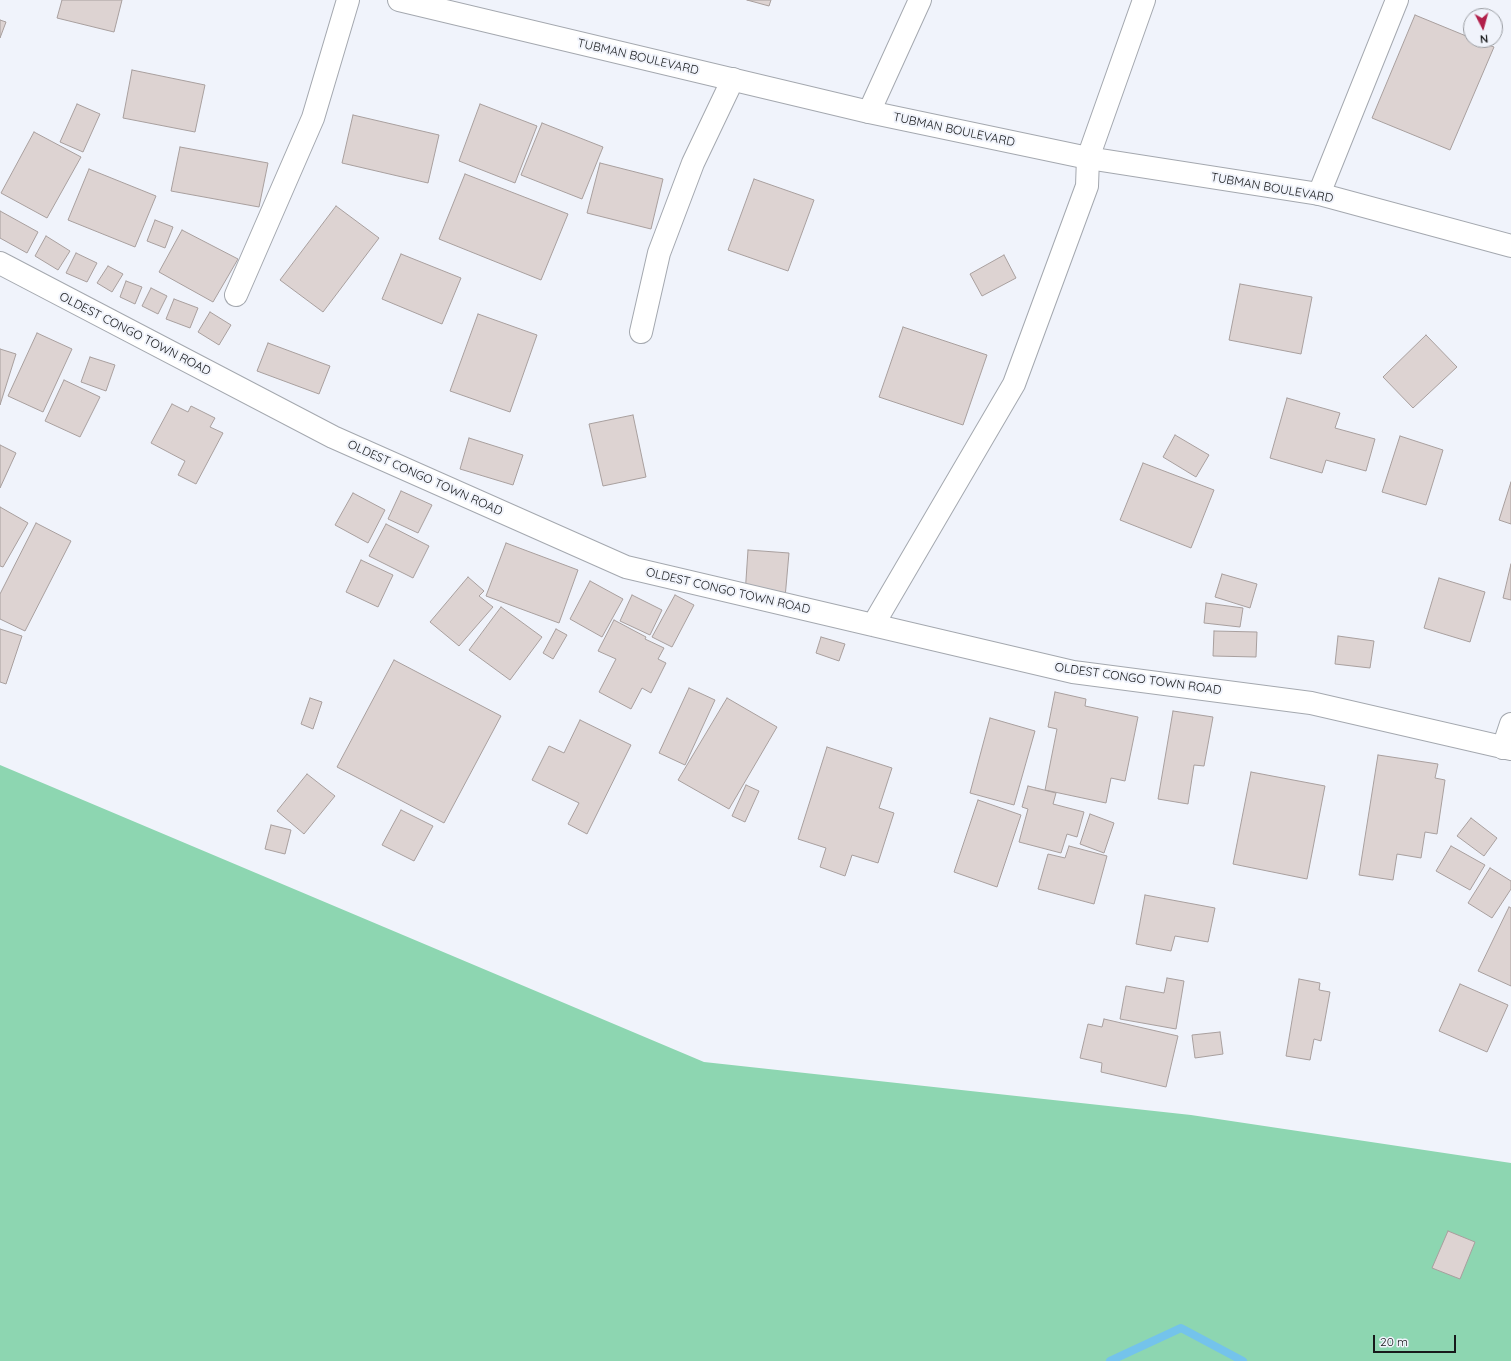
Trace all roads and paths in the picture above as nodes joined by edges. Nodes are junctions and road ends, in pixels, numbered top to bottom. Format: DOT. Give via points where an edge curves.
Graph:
graph roads {
  1 [pos="348,0"];
  2 [pos="399,0"];
  3 [pos="920,0"];
  4 [pos="1144,0"];
  5 [pos="1397,0"];
  6 [pos="733,79"];
  7 [pos="869,112"];
  8 [pos="1088,158"];
  9 [pos="1319,194"];
  10 [pos="1511,246"];
  11 [pos="0,264"];
  12 [pos="236,294"];
  13 [pos="641,332"];
  14 [pos="873,625"];
  15 [pos="1511,724"];
  16 [pos="1507,748"];
  1 -- 12 [label="main road" via="313,118"];
  2 -- 6 [label="main road, TUBMAN BOULEVARD"];
  3 -- 7 [label="main road"];
  4 -- 8 [label="main road"];
  5 -- 9 [label="main road"];
  6 -- 7 [label="main road, TUBMAN BOULEVARD"];
  6 -- 13 [label="main road" via="692,163 659,253"];
  7 -- 8 [label="main road, TUBMAN BOULEVARD"];
  8 -- 9 [label="main road, TUBMAN BOULEVARD"];
  8 -- 14 [label="main road" via="1087,186 1014,384"];
  9 -- 10 [label="main road, TUBMAN BOULEVARD"];
  11 -- 14 [label="main road, OLDEST CONGO TOWN ROAD" via="333,437 626,567"];
  14 -- 16 [label="main road, OLDEST CONGO TOWN ROAD" via="1073,672 1311,703"];
  15 -- 16 [label="main road"];
}
